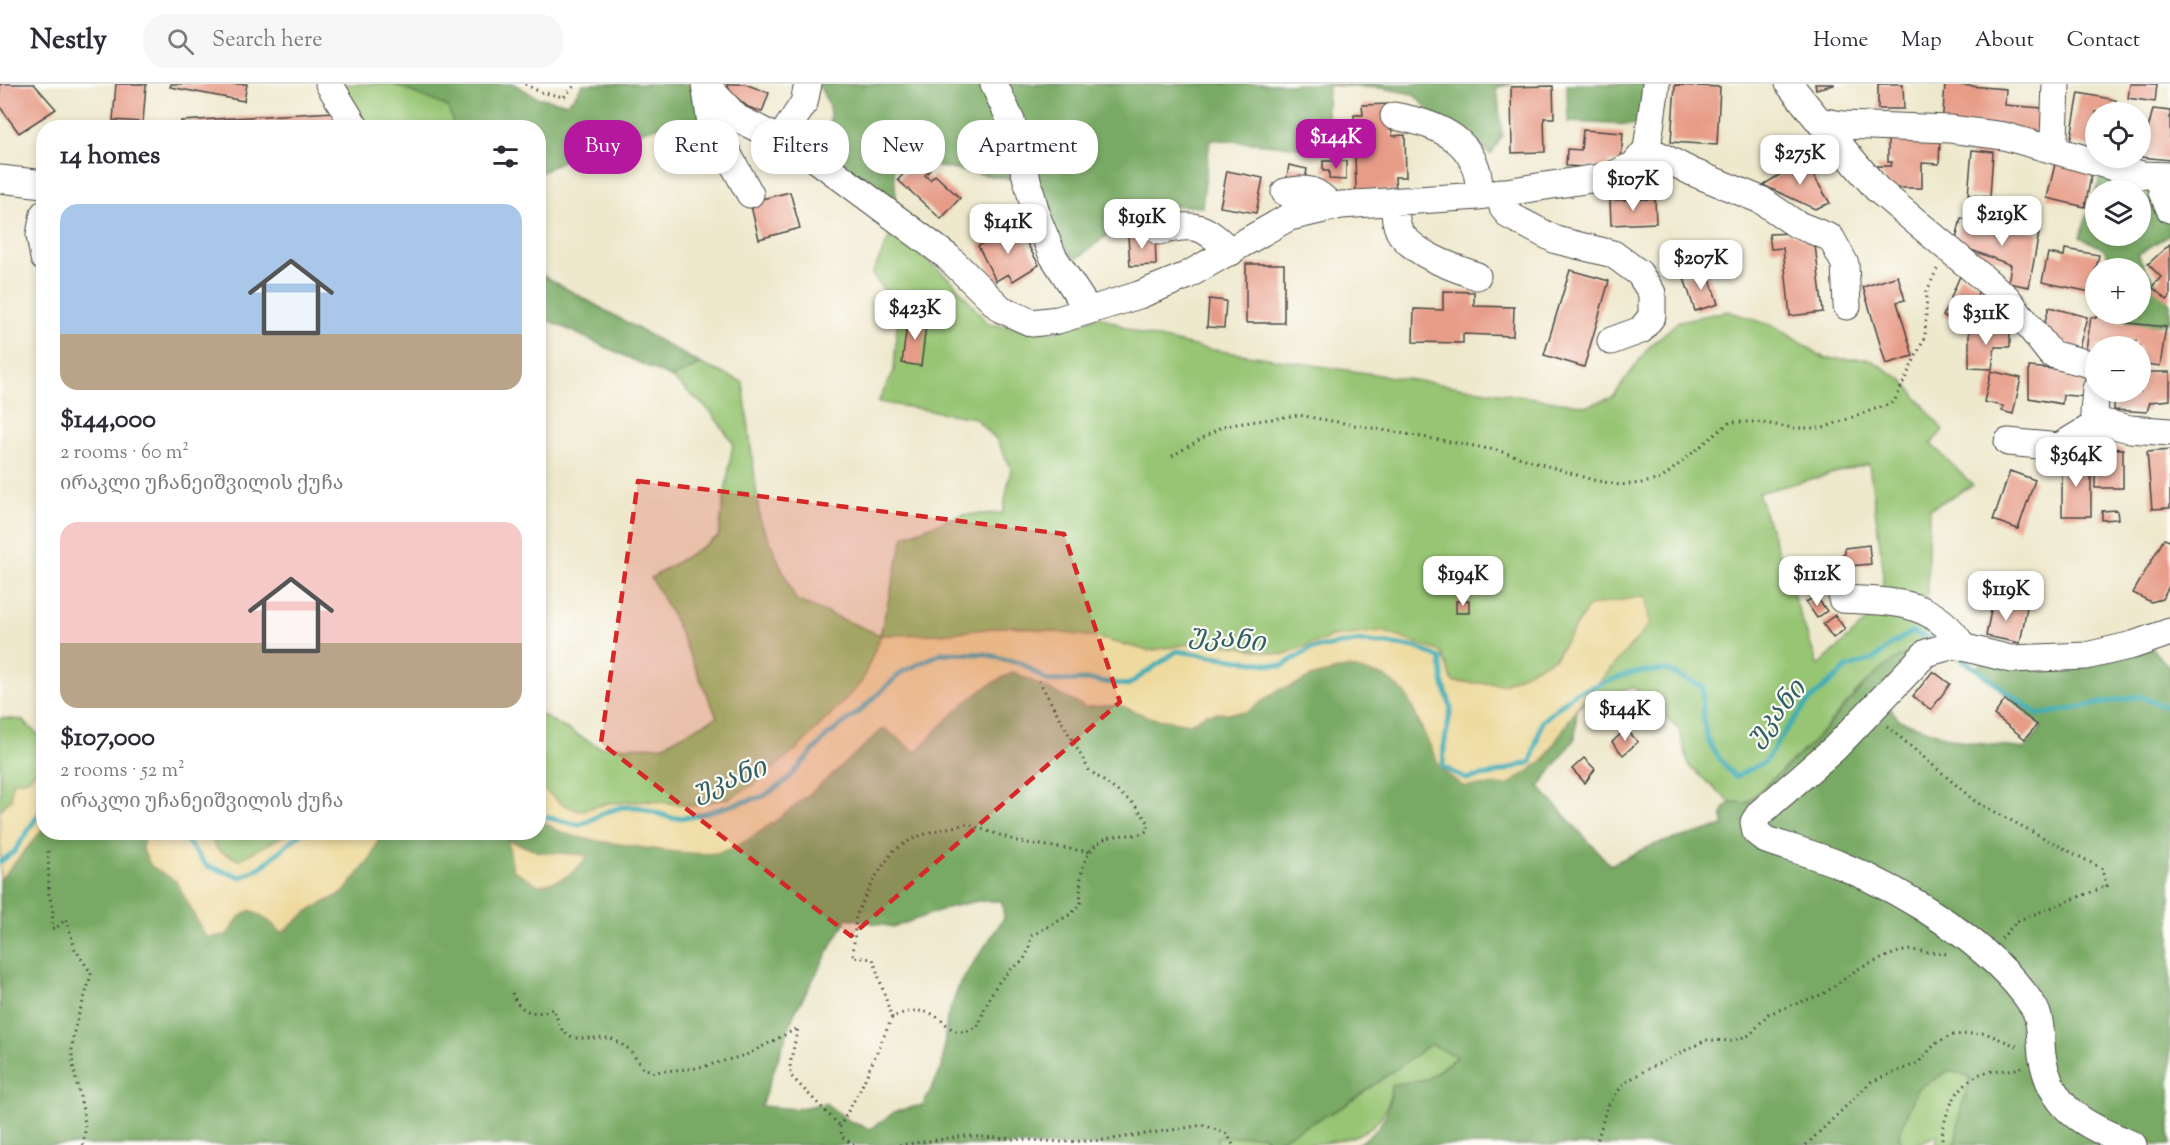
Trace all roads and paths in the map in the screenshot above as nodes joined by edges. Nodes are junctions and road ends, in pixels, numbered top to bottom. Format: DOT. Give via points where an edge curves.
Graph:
graph roads {
  1 [pos="329,84"];
  2 [pos="525,84"];
  3 [pos="576,84"];
  4 [pos="705,84"];
  5 [pos="808,84"];
  6 [pos="994,84"];
  7 [pos="1656,84"];
  8 [pos="1789,84"];
  9 [pos="2056,84"];
  10 [pos="1394,116"];
  11 [pos="351,120"];
  12 [pos="793,120"];
  13 [pos="1819,121"];
  14 [pos="751,126"];
  15 [pos="2050,148"];
  16 [pos="1647,149"];
  17 [pos="836,174"];
  18 [pos="2166,177"];
  19 [pos="0,178"];
  20 [pos="36,182"];
  21 [pos="1285,192"];
  22 [pos="750,194"];
  23 [pos="1490,194"];
  24 [pos="1394,201"];
  25 [pos="1332,207"];
  26 [pos="2170,209"];
  27 [pos="1159,231"];
  28 [pos="1945,248"];
  29 [pos="1231,252"];
  30 [pos="1477,276"];
  31 [pos="1847,306"];
  32 [pos="1088,310"];
  33 [pos="1611,341"];
  34 [pos="2085,363"];
  35 [pos="2095,402"];
  36 [pos="2100,422"];
  37 [pos="2170,432"];
  38 [pos="2008,442"];
  39 [pos="1172,456"];
  40 [pos="1842,599"];
  41 [pos="2170,632"];
  42 [pos="1951,646"];
  43 [pos="1039,681"];
  44 [pos="1869,711"];
  45 [pos="48,850"];
  46 [pos="1091,852"];
  47 [pos="1953,954"];
  48 [pos="1987,956"];
  49 [pos="512,993"];
  50 [pos="892,1018"];
  51 [pos="2043,1057"];
  52 [pos="840,1126"];
  53 [pos="83,1145"];
  54 [pos="854,1145"];
  55 [pos="898,1145"];
  56 [pos="1233,1145"];
  57 [pos="1596,1145"];
  58 [pos="1806,1145"];
  59 [pos="1942,1145"];
  60 [pos="2133,1145"];
  1 -- 11 [label="street"];
  2 -- 3 [label="path" via="564,97"];
  4 -- 14 [label="street" via="737,118"];
  4 -- 22 [label="street" via="711,124"];
  5 -- 12 [label="street" via="804,103"];
  6 -- 32 [label="street" via="1011,121 1038,220 1053,256"];
  7 -- 16 [label="street"];
  8 -- 13 [label="street"];
  9 -- 15 [label="street" via="2054,138"];
  10 -- 23 [label="street" via="1422,121 1458,139"];
  13 -- 15 [label="street" via="2004,135"];
  13 -- 28 [label="street" via="1877,189"];
  15 -- 18 [label="street" via="2142,175"];
  16 -- 23 [label="street" via="1634,165 1611,176"];
  16 -- 31 [label="street" via="1761,200 1796,224 1831,238 1845,264"];
  17 -- 32 [label="street" via="948,257 1001,309 1032,323"];
  18 -- 26 [label="street" via="2162,192"];
  19 -- 20 [label="street"];
  21 -- 25 [label="street" via="1318,192"];
  23 -- 24 [label="street"];
  23 -- 33 [label="street" via="1510,216 1556,240 1613,254 1639,273 1652,293 1652,316 1641,330"];
  24 -- 25 [label="street"];
  24 -- 30 [label="street" via="1396,224 1402,235 1445,265"];
  25 -- 29 [label="street" via="1289,217"];
  27 -- 29 [label="street" via="1177,227 1210,231"];
  28 -- 34 [label="street" via="2007,298 2051,354"];
  28 -- 39 [label="path" via="1927,291 1925,337 1894,402 1823,428 1730,422 1661,479 1611,483 1496,450 1298,415 1223,426"];
  29 -- 32 [label="street" via="1148,292"];
  35 -- 36 [label="street" via="2094,412"];
  36 -- 37 [label="street"];
  36 -- 38 [label="street" via="2059,447"];
  40 -- 42 [label="street" via="1902,603 1934,614 1951,629"];
  41 -- 42 [label="street" via="2086,656 2011,659"];
  42 -- 44 [label="street" via="1926,653"];
  43 -- 46 [label="path" via="1089,770 1118,790 1148,822 1148,830 1142,834 1114,836"];
  44 -- 48 [label="street" via="1829,754 1760,813 1754,822 1756,832 1766,840 1840,865 1930,911"];
  44 -- 48 [label="path" via="1976,802 2101,868 2107,886 2018,921"];
  45 -- 53 [label="path" via="52,928 66,919 75,949 91,973 72,1048"];
  46 -- 50 [label="path" via="1080,874 1081,903 1071,914 1031,936 1029,953 1018,968 1002,978 977,1028 967,1032 950,1030 926,1012 901,1012"];
  46 -- 50 [label="path" via="1020,842 967,824 933,831 894,850 855,915 853,957 873,959"];
  47 -- 57 [label="path" via="1910,950 1895,953 1858,969 1823,994 1768,1014 1750,1035 1731,1041 1706,1040 1646,1070 1624,1083 1607,1107"];
  48 -- 51 [label="street" via="2034,1008"];
  49 -- 52 [label="path" via="516,1005 526,1011 540,1015 553,1009 563,1032 574,1038 611,1038 629,1049 642,1067 653,1072 698,1068 746,1054 798,1028 791,1076"];
  50 -- 52 [label="path"];
  51 -- 58 [label="path" via="1985,1033 1952,1035 1935,1044 1918,1063 1871,1082"];
  51 -- 59 [label="path" via="2018,1069 1976,1076 1958,1093 1945,1116"];
  51 -- 60 [label="street" via="2053,1092 2085,1125"];
  52 -- 54 [label="path" via="842,1137"];
  55 -- 56 [label="path" via="966,1136 1062,1142 1095,1140 1204,1125 1227,1134"];
}
